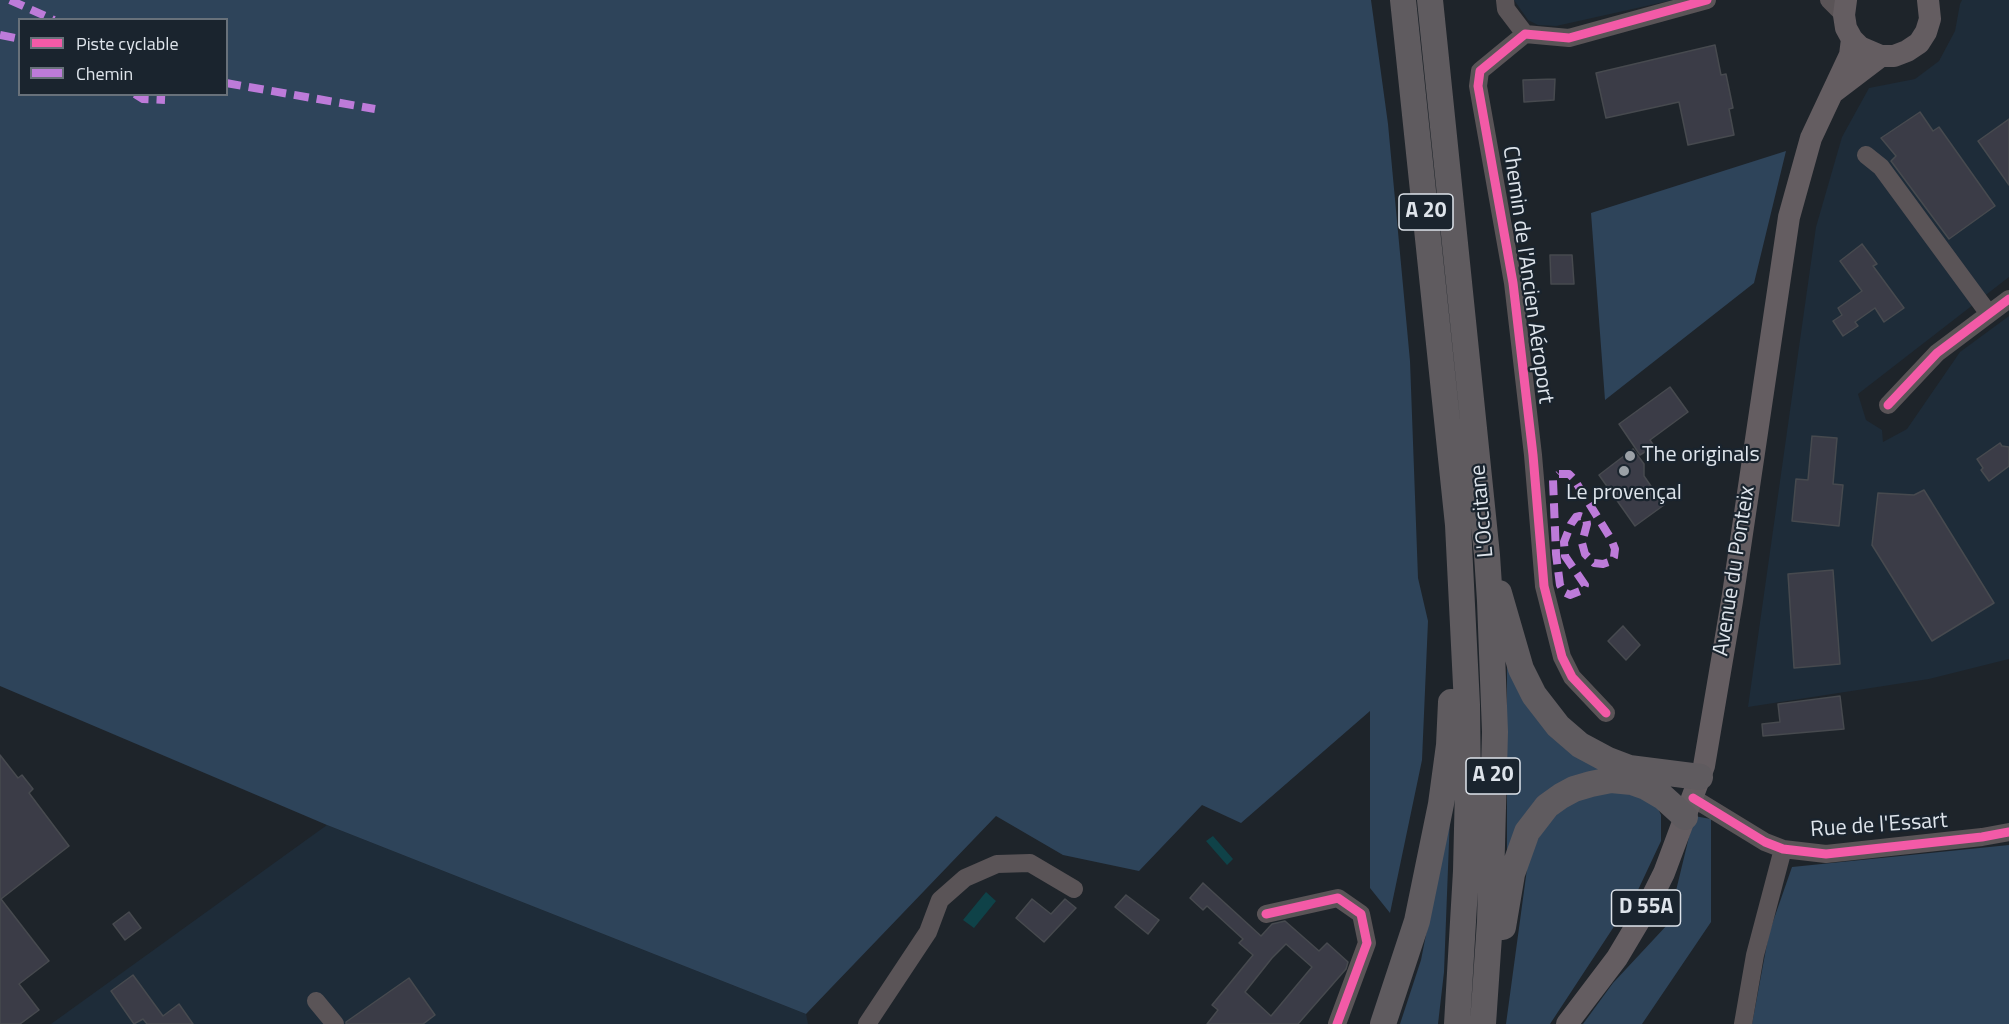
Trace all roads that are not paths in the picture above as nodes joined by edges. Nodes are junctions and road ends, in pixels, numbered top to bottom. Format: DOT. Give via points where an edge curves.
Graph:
graph roads {
  1 [pos="1403,0"];
  2 [pos="1431,0"];
  3 [pos="1505,0"];
  4 [pos="1707,0"];
  5 [pos="1931,2"];
  6 [pos="1839,5"];
  7 [pos="1651,8"];
  8 [pos="1525,34"];
  9 [pos="1852,39"];
  10 [pos="1881,56"];
  11 [pos="1834,92"];
  12 [pos="1866,155"];
  13 [pos="2008,301"];
  14 [pos="1989,314"];
  15 [pos="1888,405"];
  16 [pos="1487,555"];
  17 [pos="1462,628"];
  18 [pos="1606,713"];
  19 [pos="1693,797"];
  20 [pos="2009,832"];
  21 [pos="1783,849"];
  22 [pos="1074,889"];
  23 [pos="1266,914"];
  24 [pos="1485,996"];
  25 [pos="316,1001"];
  26 [pos="335,1024"];
  27 [pos="867,1024"];
  28 [pos="1337,1024"];
  29 [pos="1383,1024"];
  30 [pos="1457,1024"];
  31 [pos="1483,1024"];
  32 [pos="1566,1024"];
  33 [pos="1743,1024"];
  1 -- 17 [label="highway, L'Occitane / A 20" via="1458,525"];
  2 -- 16 [label="highway, L'Occitane / A 20"];
  3 -- 8 [label="street" via="1506,9"];
  4 -- 7 [label="street"];
  5 -- 10 [label="main road" via="1926,32 1919,43 1894,56"];
  6 -- 9 [label="main road"];
  7 -- 8 [label="street" via="1569,38"];
  8 -- 18 [label="street, Chemin de l'Ancien Aéroport" via="1480,71 1478,86 1513,284 1544,586 1562,657 1572,677"];
  9 -- 10 [label="main road"];
  9 -- 11 [label="main road, Avenue du Ponteix / D 55A" via="1850,55"];
  10 -- 11 [label="main road, Avenue du Ponteix / D 55A"];
  11 -- 19 [label="main road, Avenue du Ponteix / D 55A" via="1810,138 1789,217 1709,737"];
  12 -- 14 [label="street" via="1881,167"];
  13 -- 14 [label="street"];
  14 -- 15 [label="street" via="1937,352"];
  16 -- 19 [label="highway" via="1521,669 1534,695 1558,726 1580,745 1608,760"];
  16 -- 24 [label="highway, L'Occitane / A 20" via="1495,732"];
  17 -- 29 [label="highway" via="1452,654 1449,745 1441,804 1417,921"];
  17 -- 30 [label="highway, L'Occitane / A 20" via="1468,787"];
  19 -- 21 [label="street, Rue de l'Essart"];
  19 -- 24 [label="highway" via="1663,797 1632,782 1611,780 1574,789 1547,806 1527,832 1519,851 1498,967"];
  19 -- 32 [label="main road, Avenue du Ponteix / D 55A" via="1645,911 1617,958"];
  20 -- 21 [label="street, Rue de l'Essart" via="1826,854"];
  21 -- 33 [label="street" via="1755,955"];
  22 -- 27 [label="street" via="1030,864 997,864 966,878 940,900 928,932"];
  23 -- 28 [label="street" via="1338,898 1361,914 1367,943"];
  24 -- 31 [label="highway, L'Occitane / A 20"];
  25 -- 26 [label="street"];
}
